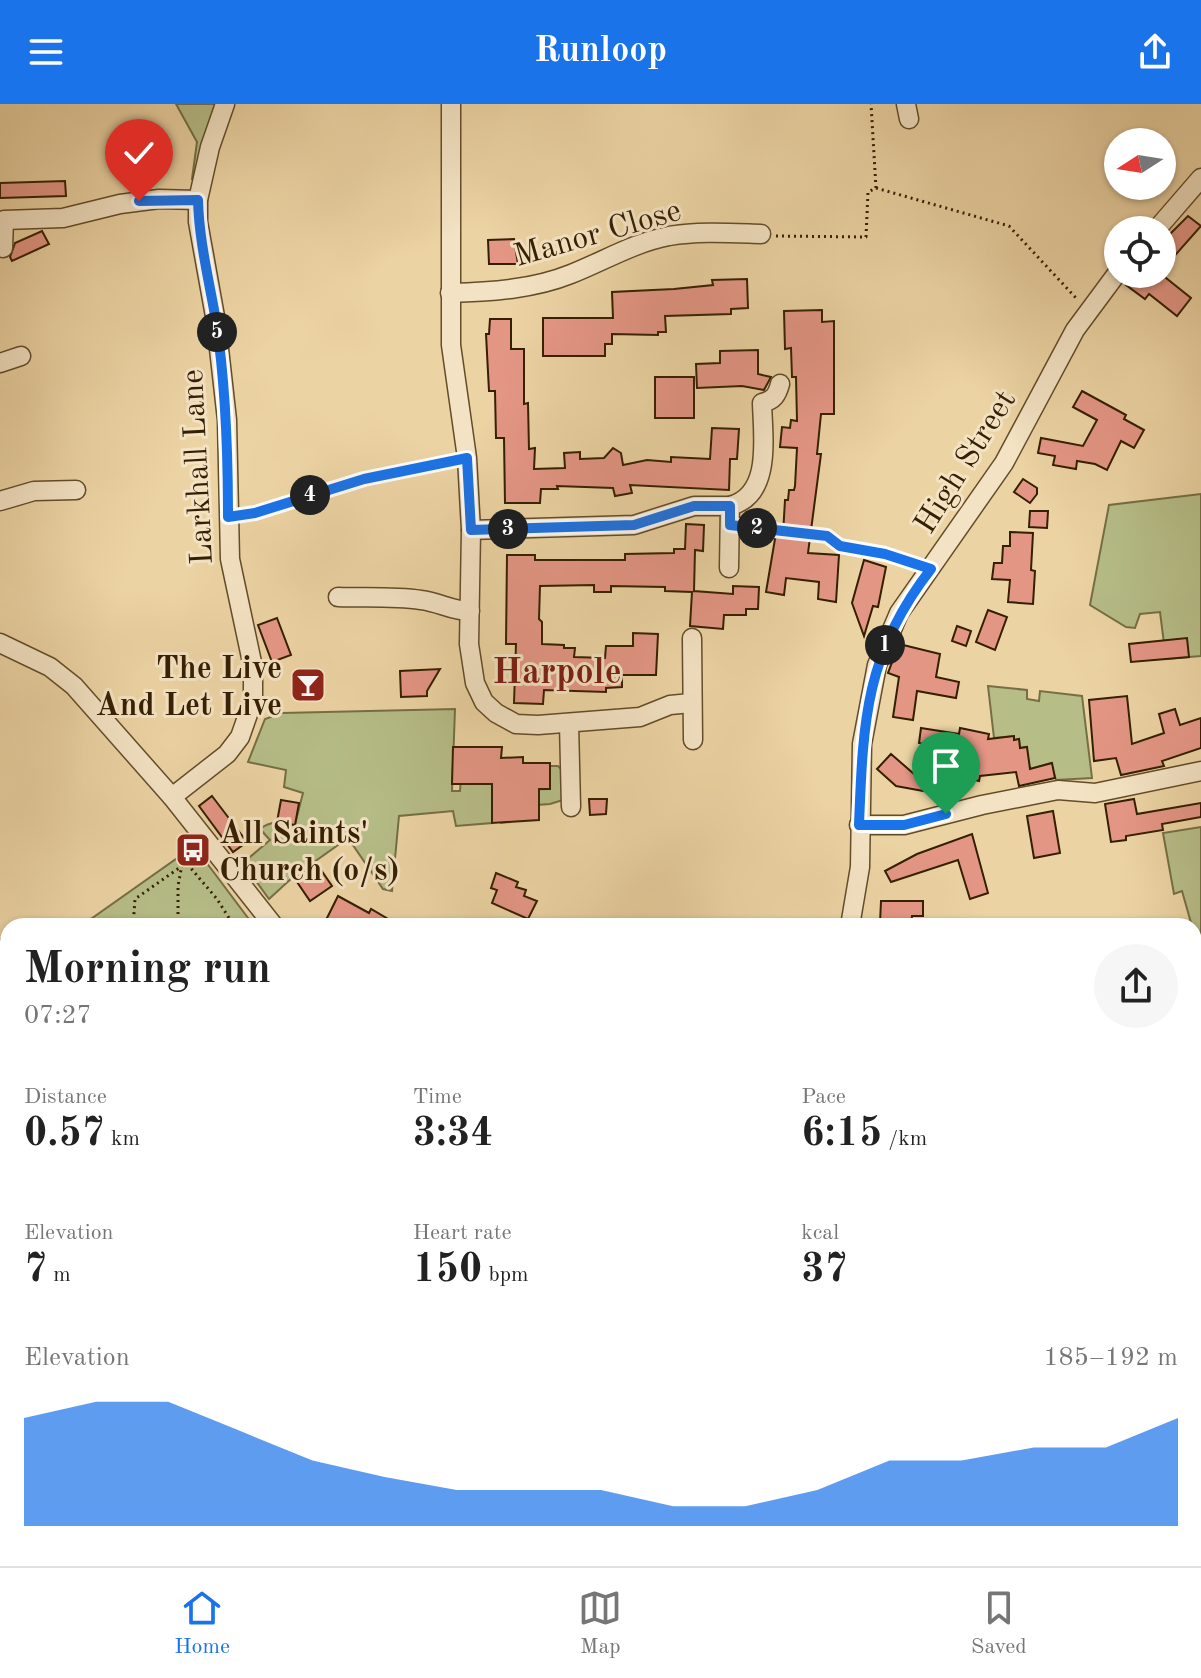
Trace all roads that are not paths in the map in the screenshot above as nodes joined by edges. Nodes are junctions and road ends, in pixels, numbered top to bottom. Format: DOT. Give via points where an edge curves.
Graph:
graph roads {
  1 [pos="225,104"];
  2 [pos="451,104"];
  3 [pos="1201,178"];
  4 [pos="198,200"];
  5 [pos="1168,216"];
  6 [pos="761,234"];
  7 [pos="3,248"];
  8 [pos="1106,288"];
  9 [pos="450,293"];
  10 [pos="21,356"];
  11 [pos="0,363"];
  12 [pos="780,384"];
  13 [pos="76,490"];
  14 [pos="0,501"];
  15 [pos="730,516"];
  16 [pos="471,530"];
  17 [pos="729,568"];
  18 [pos="338,597"];
  19 [pos="470,611"];
  20 [pos="692,638"];
  21 [pos="0,643"];
  22 [pos="691,703"];
  23 [pos="569,723"];
  24 [pos="693,740"];
  25 [pos="1201,771"];
  26 [pos="172,797"];
  27 [pos="571,807"];
  28 [pos="859,825"];
  29 [pos="268,918"];
  30 [pos="851,918"];
  1 -- 4 [label="street, Larkhall Lane"];
  2 -- 9 [label="street"];
  3 -- 5 [label="street"];
  4 -- 7 [label="street" via="159,199 63,218 4,220"];
  4 -- 26 [label="street, Larkhall Lane" via="227,420 230,559 253,667 253,700 227,754"];
  6 -- 9 [label="street, Manor Close" via="668,237 536,284"];
  8 -- 28 [label="street, High Street" via="1075,330 1004,463 899,613 877,665 862,744"];
  9 -- 16 [label="street"];
  10 -- 11 [label="street"];
  12 -- 15 [label="street" via="771,401 756,404 763,427 761,473 756,488"];
  13 -- 14 [label="street" via="34,491"];
  15 -- 16 [label="street" via="694,506 619,527"];
  15 -- 17 [label="street"];
  16 -- 19 [label="street"];
  18 -- 19 [label="street" via="405,598"];
  19 -- 23 [label="street" via="470,662 484,702 516,724"];
  20 -- 22 [label="street"];
  21 -- 26 [label="street" via="50,667 74,686"];
  22 -- 23 [label="street" via="640,717"];
  22 -- 24 [label="street"];
  23 -- 27 [label="street"];
  25 -- 28 [label="street" via="1095,793 1058,790 904,825"];
  26 -- 29 [label="street"];
  28 -- 30 [label="street, High Street" via="860,867"];
}
